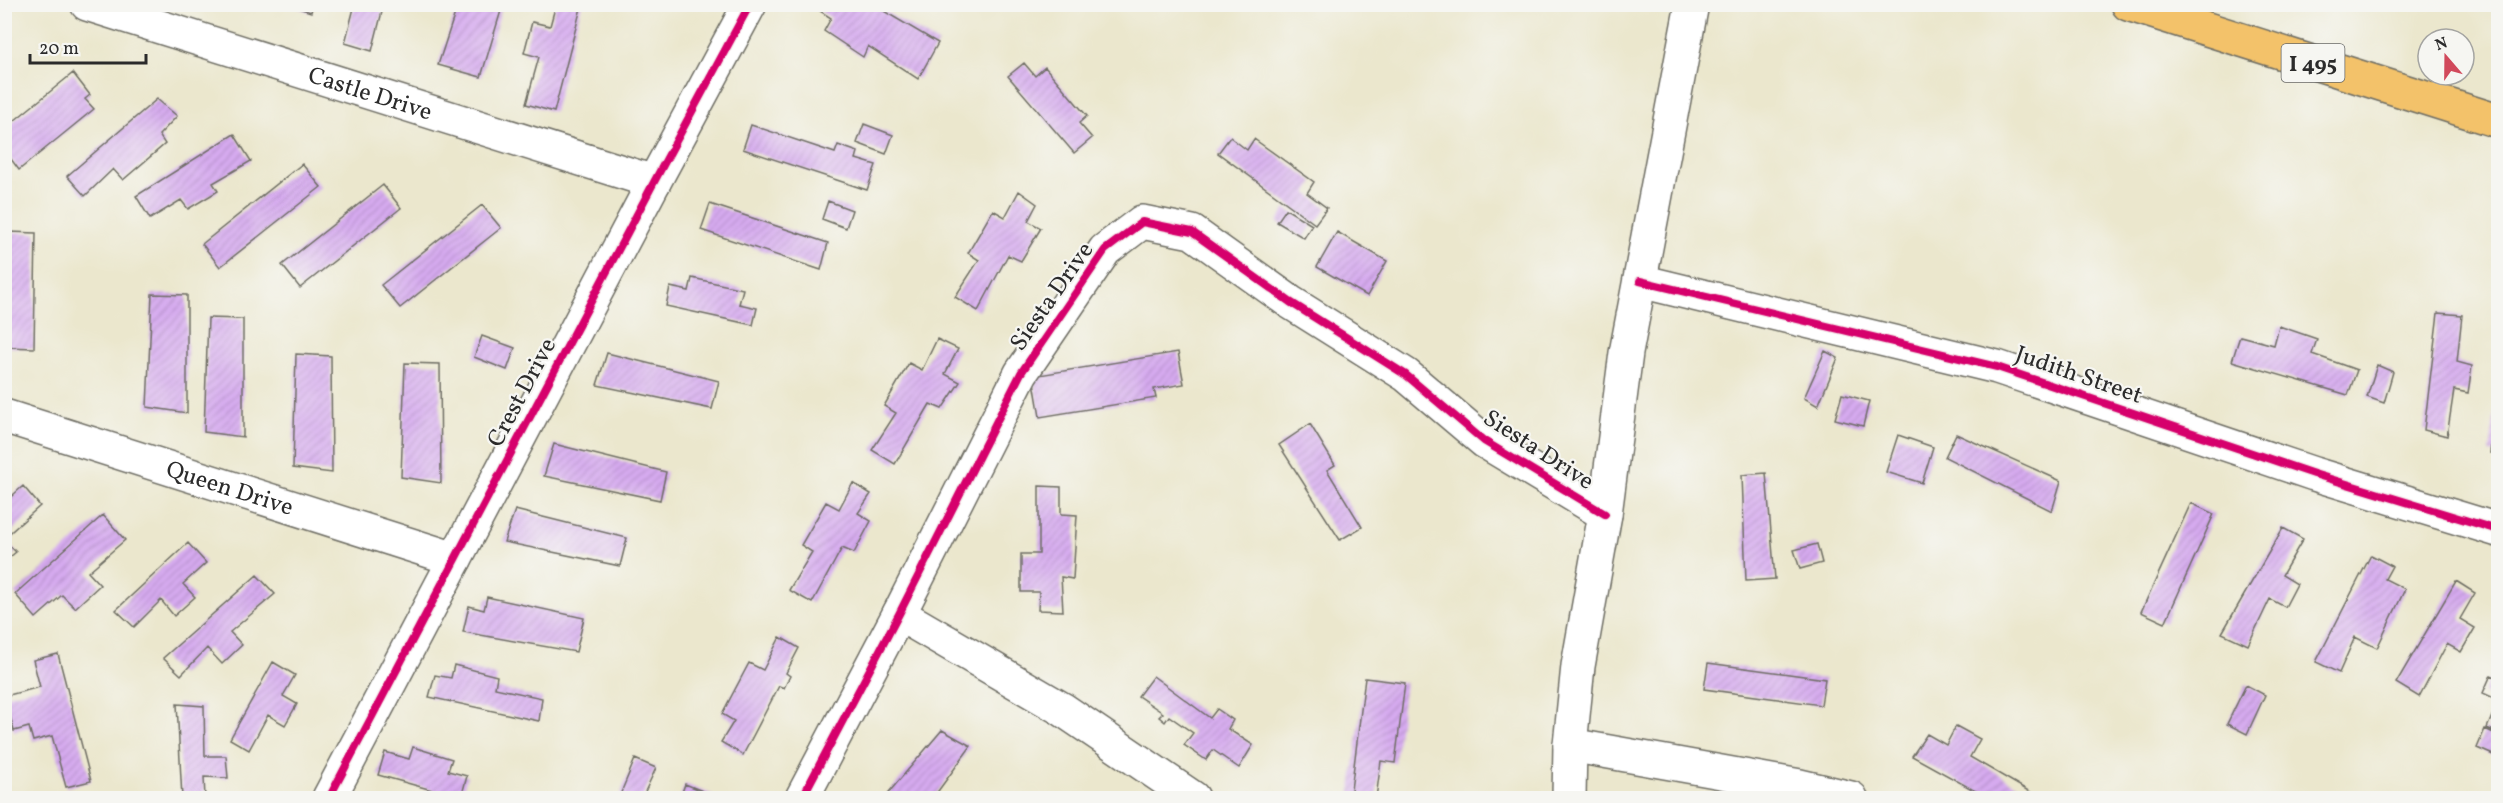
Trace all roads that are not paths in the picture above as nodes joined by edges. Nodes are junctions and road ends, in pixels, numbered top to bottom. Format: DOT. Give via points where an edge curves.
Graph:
graph roads {
  1 [pos="87,4"];
  2 [pos="750,4"];
  3 [pos="1692,4"];
  4 [pos="2128,4"];
  5 [pos="2499,121"];
  6 [pos="654,182"];
  7 [pos="1640,281"];
  8 [pos="4,416"];
  9 [pos="1605,514"];
  10 [pos="2499,530"];
  11 [pos="454,559"];
  12 [pos="899,614"];
  13 [pos="1570,745"];
  14 [pos="329,798"];
  15 [pos="802,798"];
  16 [pos="1193,798"];
  17 [pos="1569,798"];
  18 [pos="1851,798"];
  1 -- 6 [label="street, Castle Drive"];
  2 -- 6 [label="street, Crest Drive"];
  3 -- 7 [label="street"];
  4 -- 5 [label="highway, I 495"];
  6 -- 11 [label="street, Crest Drive"];
  7 -- 9 [label="street" via="1626,353"];
  7 -- 10 [label="street, Judith Street" via="1997,367 2314,474"];
  8 -- 11 [label="street, Queen Drive"];
  9 -- 12 [label="street, Siesta Drive" via="1484,441 1406,375 1290,302 1192,232 1142,222 1105,250 1022,373"];
  9 -- 13 [label="street" via="1578,666"];
  11 -- 14 [label="street, Crest Drive"];
  12 -- 15 [label="street, Siesta Drive"];
  12 -- 16 [label="street" via="1062,710"];
  13 -- 17 [label="street"];
  13 -- 18 [label="street"];
}
